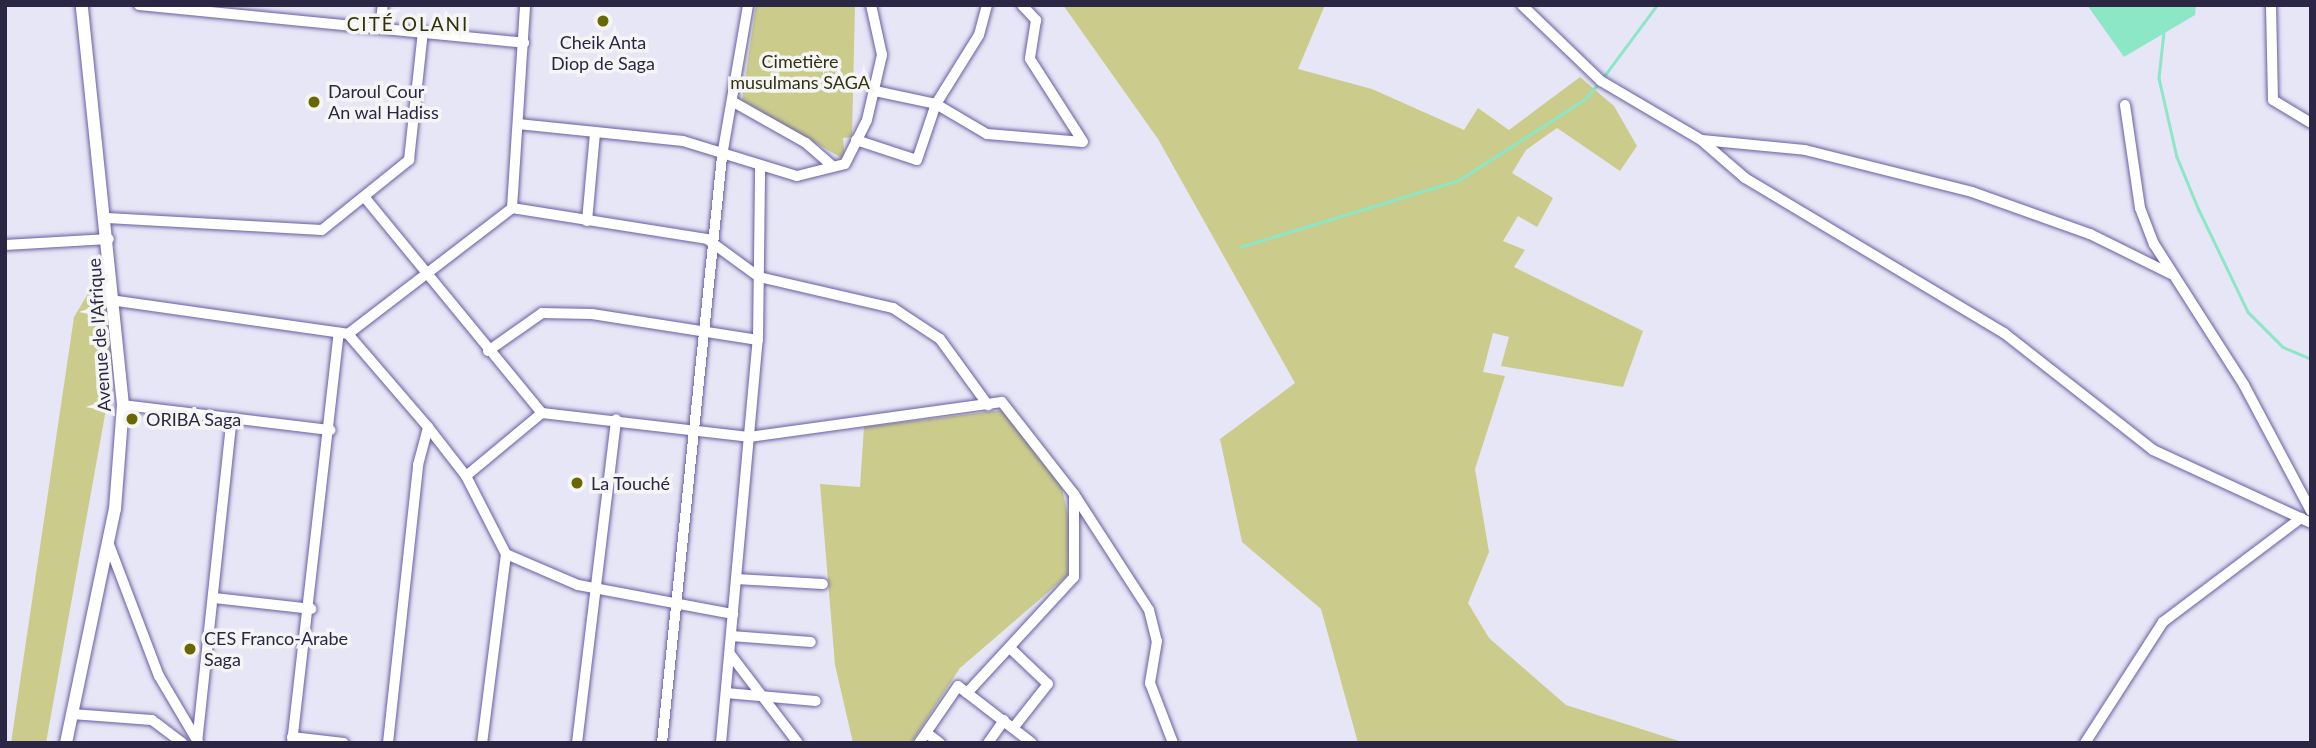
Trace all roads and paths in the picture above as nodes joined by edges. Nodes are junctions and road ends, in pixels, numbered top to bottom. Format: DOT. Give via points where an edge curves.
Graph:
graph roads {
  1 [pos="82,5"];
  2 [pos="139,5"];
  3 [pos="383,5"];
  4 [pos="525,5"];
  5 [pos="748,5"];
  6 [pos="871,5"];
  7 [pos="987,5"];
  8 [pos="1022,5"];
  9 [pos="1522,5"];
  10 [pos="2271,5"];
  11 [pos="231,9"];
  12 [pos="380,28"];
  13 [pos="423,31"];
  14 [pos="524,43"];
  15 [pos="875,91"];
  16 [pos="735,103"];
  17 [pos="936,104"];
  18 [pos="2125,105"];
  19 [pos="2311,122"];
  20 [pos="518,124"];
  21 [pos="595,133"];
  22 [pos="1701,139"];
  23 [pos="856,140"];
  24 [pos="722,156"];
  25 [pos="832,166"];
  26 [pos="760,167"];
  27 [pos="366,200"];
  28 [pos="512,208"];
  29 [pos="107,218"];
  30 [pos="587,221"];
  31 [pos="109,239"];
  32 [pos="713,242"];
  33 [pos="5,245"];
  34 [pos="426,273"];
  35 [pos="2171,274"];
  36 [pos="759,277"];
  37 [pos="117,301"];
  38 [pos="704,330"];
  39 [pos="344,334"];
  40 [pos="758,341"];
  41 [pos="488,351"];
  42 [pos="123,405"];
  43 [pos="988,405"];
  44 [pos="542,413"];
  45 [pos="232,418"];
  46 [pos="616,418"];
  47 [pos="428,427"];
  48 [pos="694,427"];
  49 [pos="330,430"];
  50 [pos="749,437"];
  51 [pos="466,476"];
  52 [pos="1074,494"];
  53 [pos="2311,511"];
  54 [pos="2306,521"];
  55 [pos="108,542"];
  56 [pos="506,555"];
  57 [pos="736,579"];
  58 [pos="823,584"];
  59 [pos="596,590"];
  60 [pos="215,598"];
  61 [pos="676,604"];
  62 [pos="311,609"];
  63 [pos="733,614"];
  64 [pos="731,635"];
  65 [pos="811,642"];
  66 [pos="1010,648"];
  67 [pos="730,653"];
  68 [pos="726,693"];
  69 [pos="967,693"];
  70 [pos="759,696"];
  71 [pos="816,701"];
  72 [pos="72,714"];
  73 [pos="1004,720"];
  74 [pos="1014,727"];
  75 [pos="928,734"];
  76 [pos="292,740"];
  77 [pos="198,742"];
  78 [pos="66,743"];
  79 [pos="182,743"];
  80 [pos="344,743"];
  81 [pos="388,743"];
  82 [pos="482,743"];
  83 [pos="577,743"];
  84 [pos="662,743"];
  85 [pos="721,743"];
  86 [pos="798,743"];
  87 [pos="919,743"];
  88 [pos="940,743"];
  89 [pos="988,743"];
  90 [pos="1032,743"];
  91 [pos="1173,743"];
  92 [pos="2085,743"];
  1 -- 29 [label="main road, Avenue de l'Afrique"];
  2 -- 11 [label="street"];
  3 -- 12 [label="street"];
  4 -- 14 [label="street"];
  5 -- 16 [label="street"];
  6 -- 15 [label="street" via="882,55"];
  7 -- 17 [label="street" via="979,35"];
  8 -- 17 [label="street" via="1036,20 1030,59 1083,142 987,134"];
  9 -- 22 [label="street" via="1601,81"];
  10 -- 19 [label="street" via="2273,100"];
  11 -- 12 [label="street"];
  12 -- 13 [label="street"];
  13 -- 14 [label="street"];
  13 -- 27 [label="street" via="408,160"];
  14 -- 20 [label="street"];
  15 -- 17 [label="street"];
  15 -- 23 [label="street"];
  16 -- 24 [label="street"];
  16 -- 25 [label="street" via="806,143"];
  17 -- 23 [label="street" via="917,160"];
  18 -- 35 [label="street" via="2140,208"];
  20 -- 21 [label="street"];
  20 -- 28 [label="street"];
  21 -- 24 [label="street" via="683,141"];
  21 -- 30 [label="street"];
  22 -- 35 [label="street" via="1805,150 1972,192 2090,233"];
  22 -- 54 [label="street" via="1745,178 2004,333 2153,450"];
  23 -- 25 [label="street" via="849,161"];
  24 -- 26 [label="street"];
  24 -- 32 [label="street"];
  25 -- 26 [label="street" via="797,176"];
  26 -- 36 [label="street"];
  27 -- 29 [label="street" via="322,230"];
  27 -- 34 [label="street"];
  28 -- 30 [label="street"];
  28 -- 34 [label="street"];
  29 -- 31 [label="main road, Avenue de l'Afrique"];
  30 -- 32 [label="street"];
  31 -- 33 [label="street"];
  31 -- 37 [label="main road, Avenue de l'Afrique"];
  32 -- 36 [label="street"];
  32 -- 38 [label="street"];
  34 -- 39 [label="street"];
  34 -- 41 [label="street"];
  35 -- 53 [label="street" via="2244,384"];
  36 -- 40 [label="street"];
  36 -- 43 [label="street" via="912,317 940,339"];
  37 -- 39 [label="street"];
  37 -- 42 [label="main road, Avenue de l'Afrique"];
  38 -- 40 [label="street"];
  38 -- 41 [label="street" via="542,313"];
  38 -- 48 [label="street"];
  39 -- 47 [label="street"];
  39 -- 49 [label="street"];
  40 -- 50 [label="street"];
  41 -- 44 [label="street"];
  42 -- 45 [label="street"];
  42 -- 55 [label="main road, Avenue de l'Afrique"];
  43 -- 50 [label="street"];
  43 -- 52 [label="street" via="1002,402"];
  44 -- 46 [label="street"];
  44 -- 51 [label="street"];
  45 -- 49 [label="street"];
  45 -- 60 [label="street"];
  46 -- 48 [label="street"];
  46 -- 59 [label="street"];
  47 -- 51 [label="street"];
  47 -- 81 [label="street" via="418,465"];
  48 -- 50 [label="street"];
  48 -- 61 [label="street"];
  49 -- 62 [label="street"];
  50 -- 57 [label="street"];
  51 -- 56 [label="street"];
  52 -- 66 [label="street" via="1074,577"];
  52 -- 91 [label="street" via="1154,623 1150,683"];
  54 -- 92 [label="street" via="2163,622"];
  55 -- 72 [label="main road, Avenue de l'Afrique"];
  55 -- 77 [label="street" via="159,676"];
  56 -- 59 [label="street"];
  56 -- 82 [label="street"];
  57 -- 58 [label="street"];
  57 -- 63 [label="street"];
  59 -- 61 [label="street"];
  59 -- 83 [label="street"];
  60 -- 62 [label="street"];
  60 -- 77 [label="street"];
  61 -- 63 [label="street"];
  61 -- 84 [label="street"];
  62 -- 76 [label="street"];
  63 -- 64 [label="street"];
  64 -- 65 [label="street"];
  64 -- 67 [label="street"];
  66 -- 69 [label="street"];
  66 -- 74 [label="street" via="1048,684"];
  67 -- 68 [label="street"];
  67 -- 70 [label="street"];
  68 -- 70 [label="street"];
  68 -- 85 [label="street"];
  69 -- 73 [label="street"];
  69 -- 75 [label="street" via="958,686"];
  70 -- 71 [label="street"];
  70 -- 86 [label="street"];
  72 -- 78 [label="main road, Avenue de l'Afrique"];
  72 -- 79 [label="street" via="152,720"];
  73 -- 74 [label="street"];
  73 -- 89 [label="street"];
  74 -- 90 [label="street"];
  75 -- 87 [label="street"];
  75 -- 88 [label="street"];
  76 -- 80 [label="street"];
}
